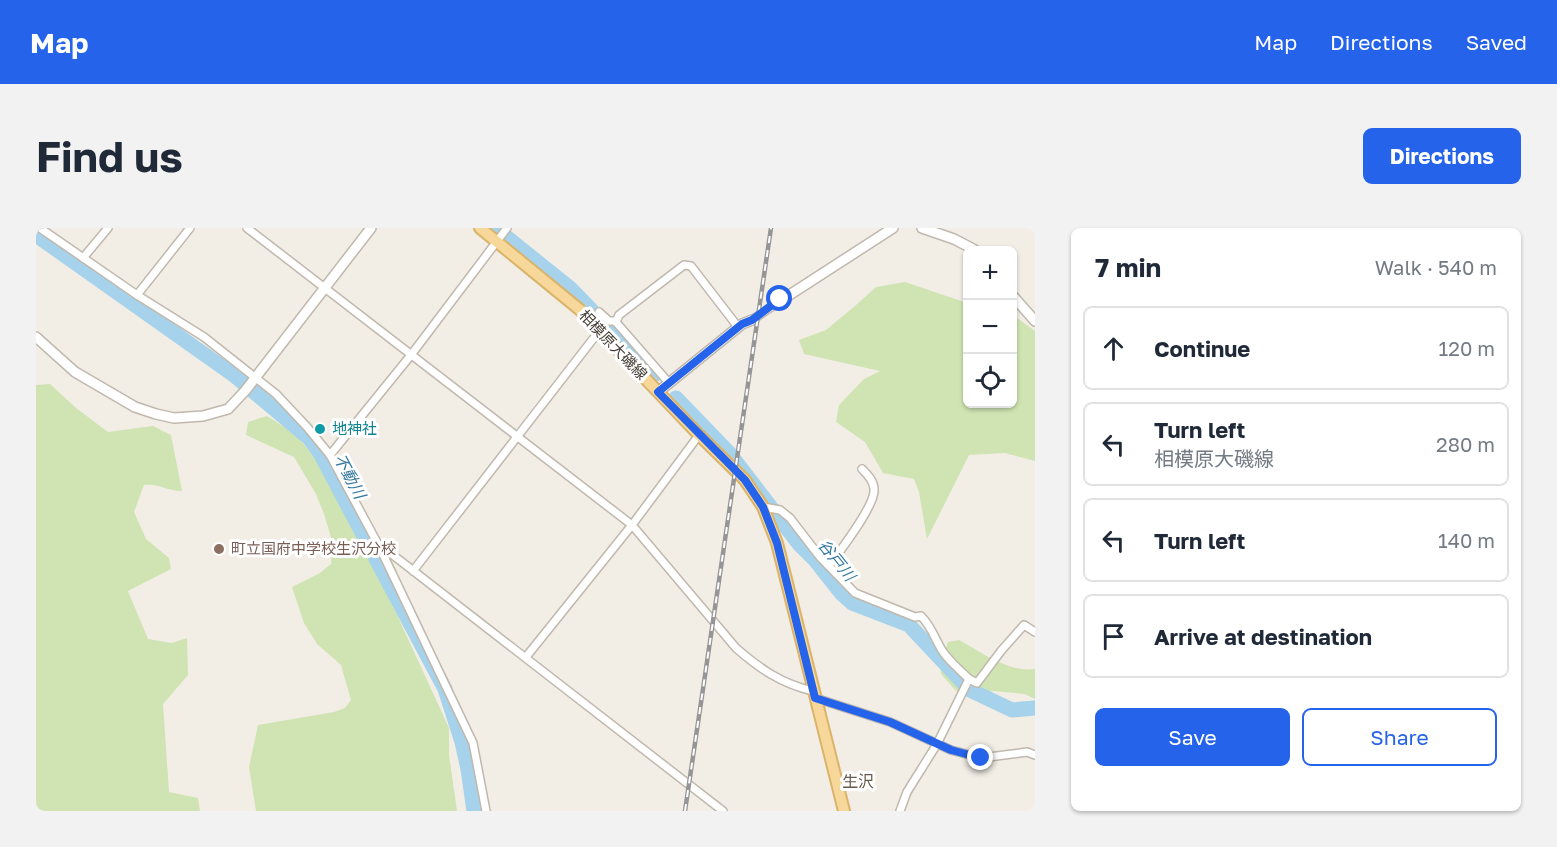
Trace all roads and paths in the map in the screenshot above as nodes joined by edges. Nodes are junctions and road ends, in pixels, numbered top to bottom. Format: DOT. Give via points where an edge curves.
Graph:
graph roads {
  1 [pos="40,228"];
  2 [pos="108,228"];
  3 [pos="189,228"];
  4 [pos="247,228"];
  5 [pos="371,228"];
  6 [pos="480,228"];
  7 [pos="893,228"];
  8 [pos="922,228"];
  9 [pos="50,231"];
  10 [pos="502,235"];
  11 [pos="968,246"];
  12 [pos="83,258"];
  13 [pos="324,288"];
  14 [pos="137,295"];
  15 [pos="1016,300"];
  16 [pos="777,303"];
  17 [pos="599,312"];
  18 [pos="752,320"];
  19 [pos="1035,321"];
  20 [pos="616,322"];
  21 [pos="738,327"];
  22 [pos="600,330"];
  23 [pos="36,337"];
  24 [pos="411,355"];
  25 [pos="255,378"];
  26 [pos="669,383"];
  27 [pos="658,392"];
  28 [pos="699,435"];
  29 [pos="516,436"];
  30 [pos="330,455"];
  31 [pos="862,469"];
  32 [pos="766,507"];
  33 [pos="632,525"];
  34 [pos="376,541"];
  35 [pos="829,566"];
  36 [pos="414,571"];
  37 [pos="1035,632"];
  38 [pos="526,657"];
  39 [pos="968,680"];
  40 [pos="814,694"];
  41 [pos="937,744"];
  42 [pos="1035,755"];
  43 [pos="486,811"];
  44 [pos="723,811"];
  45 [pos="844,811"];
  46 [pos="900,811"];
  1 -- 9 [label="street"];
  2 -- 12 [label="street"];
  3 -- 14 [label="street"];
  4 -- 13 [label="street"];
  5 -- 13 [label="street"];
  6 -- 10 [label="main road, 相模原大磯線"];
  7 -- 16 [label="street"];
  8 -- 11 [label="street"];
  9 -- 12 [label="street"];
  10 -- 22 [label="main road, 相模原大磯線"];
  10 -- 24 [label="street"];
  12 -- 14 [label="street"];
  13 -- 24 [label="street"];
  13 -- 25 [label="street"];
  14 -- 25 [label="street" via="204,336"];
  15 -- 19 [label="street"];
  16 -- 18 [label="street"];
  17 -- 20 [label="street"];
  18 -- 21 [label="street"];
  20 -- 21 [label="street" via="619,315 686,264"];
  20 -- 26 [label="street"];
  21 -- 26 [label="street"];
  22 -- 27 [label="main road, 相模原大磯線"];
  22 -- 29 [label="street"];
  23 -- 25 [label="street" via="75,372 135,407 174,418 228,409"];
  24 -- 29 [label="street"];
  24 -- 30 [label="street"];
  25 -- 30 [label="street" via="294,413"];
  26 -- 27 [label="street"];
  27 -- 28 [label="main road, 相模原大磯線"];
  28 -- 32 [label="main road, 相模原大磯線" via="745,480"];
  28 -- 33 [label="street"];
  29 -- 33 [label="street"];
  29 -- 36 [label="street"];
  30 -- 34 [label="street"];
  31 -- 35 [label="street" via="873,483 874,494 854,532"];
  32 -- 35 [label="street" via="780,510 790,518"];
  32 -- 40 [label="main road, 相模原大磯線"];
  33 -- 38 [label="street"];
  33 -- 40 [label="street" via="736,648 773,676"];
  34 -- 36 [label="street"];
  34 -- 43 [label="street" via="473,743"];
  35 -- 39 [label="street" via="855,593 921,616 939,646"];
  36 -- 38 [label="street"];
  37 -- 39 [label="street" via="1024,625 977,683"];
  38 -- 44 [label="street"];
  39 -- 41 [label="street"];
  40 -- 41 [label="street"];
  40 -- 45 [label="main road, 相模原大磯線"];
  41 -- 42 [label="street" via="981,758 1027,752"];
  41 -- 46 [label="street"];
}
